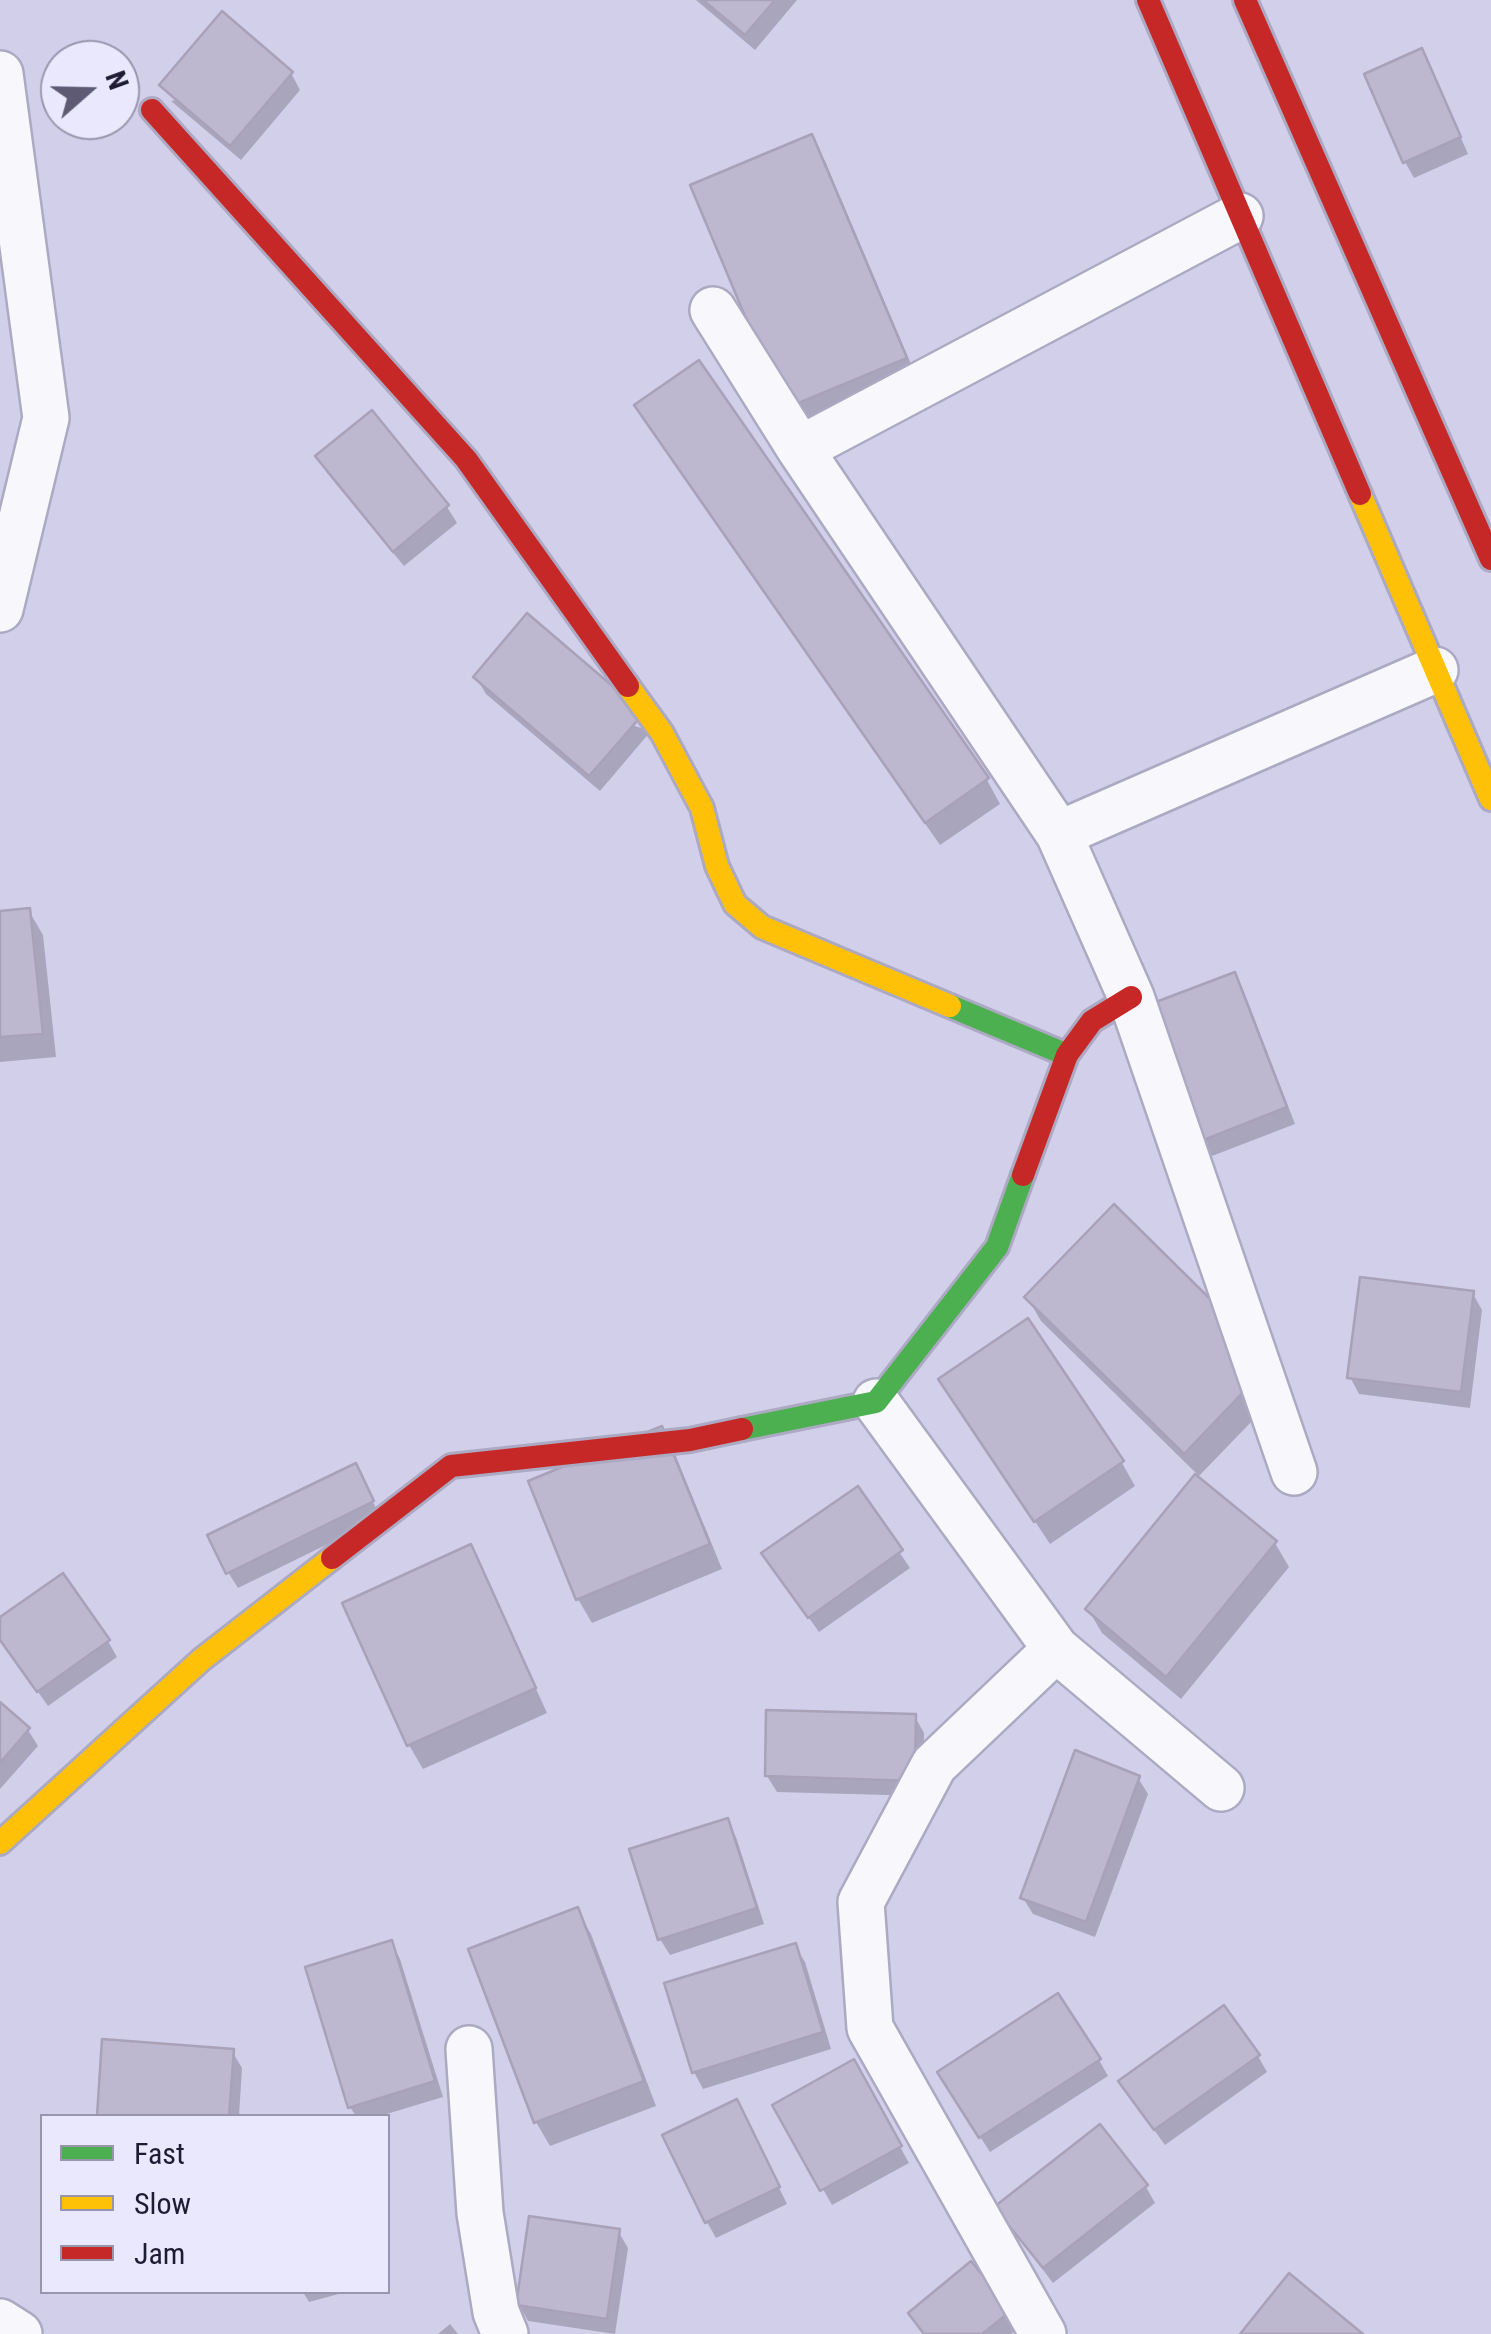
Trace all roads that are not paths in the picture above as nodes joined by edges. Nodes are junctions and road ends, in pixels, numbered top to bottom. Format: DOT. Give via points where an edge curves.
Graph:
graph roads {
  1 [pos="1148,0"];
  2 [pos="1246,0"];
  3 [pos="0,74"];
  4 [pos="152,110"];
  5 [pos="1240,216"];
  6 [pos="712,310"];
  7 [pos="800,449"];
  8 [pos="1491,559"];
  9 [pos="0,608"];
  10 [pos="1435,670"];
  11 [pos="1491,799"];
  12 [pos="1059,834"];
  13 [pos="1131,997"];
  14 [pos="1067,1055"];
  15 [pos="876,1402"];
  16 [pos="1294,1472"];
  17 [pos="1056,1649"];
  18 [pos="1221,1788"];
  19 [pos="0,1843"];
  20 [pos="469,2049"];
  21 [pos="0,2322"];
  22 [pos="19,2334"];
  23 [pos="505,2334"];
  24 [pos="1043,2334"];
  1 -- 5 [label="street"];
  2 -- 8 [label="street"];
  3 -- 9 [label="street" via="46,418"];
  4 -- 14 [label="street" via="466,459 662,733 702,808 735,904 762,926"];
  5 -- 7 [label="street"];
  5 -- 10 [label="street"];
  6 -- 7 [label="street"];
  7 -- 12 [label="street"];
  10 -- 11 [label="street"];
  10 -- 12 [label="street"];
  12 -- 13 [label="street"];
  13 -- 14 [label="street" via="1092,1021"];
  13 -- 16 [label="street"];
  14 -- 15 [label="street" via="997,1248"];
  15 -- 17 [label="street"];
  15 -- 19 [label="street" via="690,1440 451,1466 201,1660"];
  17 -- 18 [label="street"];
  17 -- 24 [label="street" via="934,1765 861,1902 870,2028"];
  20 -- 23 [label="street" via="480,2213"];
  21 -- 22 [label="street"];
}
